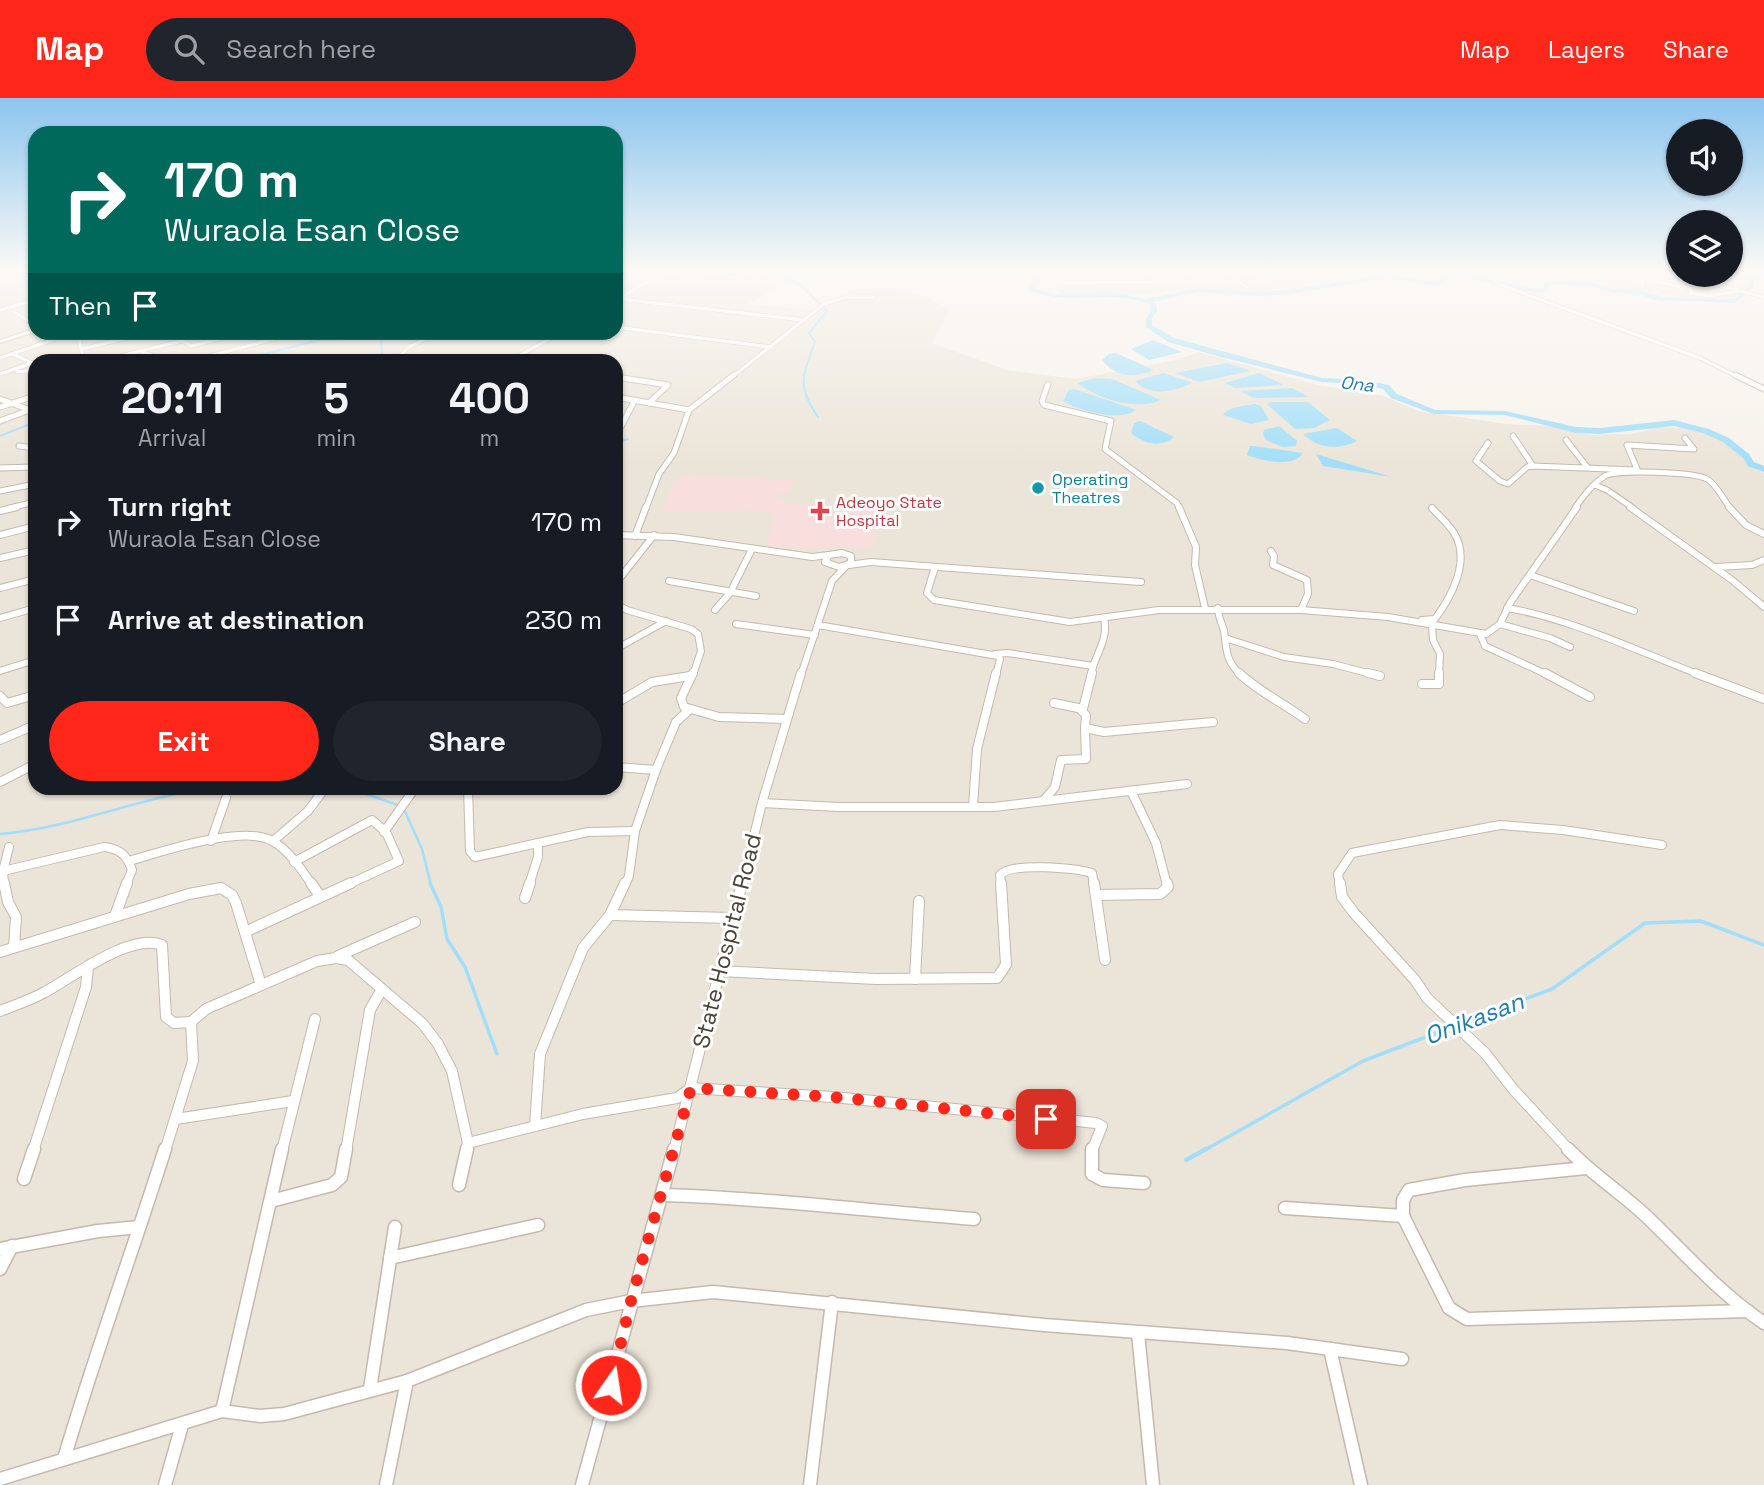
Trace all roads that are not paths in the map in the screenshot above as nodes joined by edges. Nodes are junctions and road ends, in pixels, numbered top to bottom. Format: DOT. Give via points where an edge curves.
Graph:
graph roads {
  1 [pos="683,336"];
  2 [pos="784,336"];
  3 [pos="1641,336"];
  4 [pos="50,340"];
  5 [pos="79,340"];
  6 [pos="119,340"];
  7 [pos="217,340"];
  8 [pos="270,340"];
  9 [pos="423,340"];
  10 [pos="548,340"];
  11 [pos="181,341"];
  12 [pos="769,347"];
  13 [pos="82,349"];
  14 [pos="139,351"];
  15 [pos="13,354"];
  16 [pos="83,354"];
  17 [pos="128,354"];
  18 [pos="147,354"];
  19 [pos="217,354"];
  20 [pos="402,354"];
  21 [pos="522,354"];
  22 [pos="0,358"];
  23 [pos="28,361"];
  24 [pos="28,364"];
  25 [pos="28,371"];
  26 [pos="0,375"];
  27 [pos="623,378"];
  28 [pos="1048,384"];
  29 [pos="1764,389"];
  30 [pos="28,398"];
  31 [pos="623,398"];
  32 [pos="0,399"];
  33 [pos="635,400"];
  34 [pos="649,403"];
  35 [pos="10,404"];
  36 [pos="0,407"];
  37 [pos="28,408"];
  38 [pos="28,410"];
  39 [pos="689,410"];
  40 [pos="0,421"];
  41 [pos="623,422"];
  42 [pos="1513,436"];
  43 [pos="1685,438"];
  44 [pos="1566,440"];
  45 [pos="1488,443"];
  46 [pos="19,446"];
  47 [pos="28,447"];
  48 [pos="1533,466"];
  49 [pos="28,467"];
  50 [pos="1587,467"];
  51 [pos="0,468"];
  52 [pos="1609,468"];
  53 [pos="1616,473"];
  54 [pos="28,485"];
  55 [pos="1595,485"];
  56 [pos="0,491"];
  57 [pos="28,504"];
  58 [pos="1432,508"];
  59 [pos="0,510"];
  60 [pos="28,528"];
  61 [pos="0,534"];
  62 [pos="1764,534"];
  63 [pos="623,536"];
  64 [pos="635,536"];
  65 [pos="653,536"];
  66 [pos="752,549"];
  67 [pos="1271,551"];
  68 [pos="28,552"];
  69 [pos="851,556"];
  70 [pos="0,558"];
  71 [pos="1764,560"];
  72 [pos="827,561"];
  73 [pos="871,562"];
  74 [pos="848,565"];
  75 [pos="1712,566"];
  76 [pos="935,567"];
  77 [pos="623,574"];
  78 [pos="1530,575"];
  79 [pos="28,581"];
  80 [pos="669,581"];
  81 [pos="832,581"];
  82 [pos="1141,582"];
  83 [pos="0,588"];
  84 [pos="730,593"];
  85 [pos="757,596"];
  86 [pos="1764,607"];
  87 [pos="623,608"];
  88 [pos="1205,608"];
  89 [pos="1218,608"];
  90 [pos="1507,608"];
  91 [pos="28,610"];
  92 [pos="715,610"];
  93 [pos="1301,610"];
  94 [pos="1634,611"];
  95 [pos="0,618"];
  96 [pos="1104,618"];
  97 [pos="666,621"];
  98 [pos="1416,622"];
  99 [pos="736,624"];
  100 [pos="1432,625"];
  101 [pos="1500,625"];
  102 [pos="817,630"];
  103 [pos="1480,634"];
  104 [pos="1225,638"];
  105 [pos="623,645"];
  106 [pos="1570,647"];
  107 [pos="995,654"];
  108 [pos="28,662"];
  109 [pos="1093,666"];
  110 [pos="0,671"];
  111 [pos="691,676"];
  112 [pos="1380,676"];
  113 [pos="1422,684"];
  114 [pos="0,696"];
  115 [pos="28,697"];
  116 [pos="1590,697"];
  117 [pos="623,699"];
  118 [pos="1764,699"];
  119 [pos="13,702"];
  120 [pos="1054,703"];
  121 [pos="0,708"];
  122 [pos="690,710"];
  123 [pos="1082,710"];
  124 [pos="786,719"];
  125 [pos="1306,719"];
  126 [pos="1213,722"];
  127 [pos="28,728"];
  128 [pos="1086,728"];
  129 [pos="0,740"];
  130 [pos="28,768"];
  131 [pos="623,768"];
  132 [pos="656,770"];
  133 [pos="0,782"];
  134 [pos="1187,783"];
  135 [pos="1131,790"];
  136 [pos="320,795"];
  137 [pos="410,795"];
  138 [pos="468,795"];
  139 [pos="226,798"];
  140 [pos="1044,800"];
  141 [pos="762,803"];
  142 [pos="973,807"];
  143 [pos="635,831"];
  144 [pos="384,832"];
  145 [pos="211,841"];
  146 [pos="273,841"];
  147 [pos="538,843"];
  148 [pos="1662,845"];
  149 [pos="9,847"];
  150 [pos="130,861"];
  151 [pos="294,862"];
  152 [pos="3,871"];
  153 [pos="1096,895"];
  154 [pos="320,896"];
  155 [pos="525,898"];
  156 [pos="919,901"];
  157 [pos="116,915"];
  158 [pos="610,915"];
  159 [pos="732,918"];
  160 [pos="415,922"];
  161 [pos="245,932"];
  162 [pos="14,947"];
  163 [pos="0,952"];
  164 [pos="334,957"];
  165 [pos="1105,960"];
  166 [pos="88,967"];
  167 [pos="719,971"];
  168 [pos="915,979"];
  169 [pos="261,985"];
  170 [pos="382,989"];
  171 [pos="0,1011"];
  172 [pos="315,1019"];
  173 [pos="191,1022"];
  174 [pos="691,1088"];
  175 [pos="293,1101"];
  176 [pos="176,1119"];
  177 [pos="535,1126"];
  178 [pos="468,1143"];
  179 [pos="1586,1168"];
  180 [pos="24,1179"];
  181 [pos="1144,1183"];
  182 [pos="459,1185"];
  183 [pos="662,1195"];
  184 [pos="271,1201"];
  185 [pos="1285,1208"];
  186 [pos="1403,1216"];
  187 [pos="974,1219"];
  188 [pos="538,1226"];
  189 [pos="139,1227"];
  190 [pos="394,1227"];
  191 [pos="6,1247"];
  192 [pos="390,1258"];
  193 [pos="0,1269"];
  194 [pos="631,1301"];
  195 [pos="832,1302"];
  196 [pos="1748,1311"];
  197 [pos="1764,1323"];
  198 [pos="1138,1334"];
  199 [pos="1330,1349"];
  200 [pos="1402,1359"];
  201 [pos="407,1381"];
  202 [pos="370,1389"];
  203 [pos="222,1410"];
  204 [pos="182,1425"];
  205 [pos="64,1459"];
  206 [pos="0,1479"];
  207 [pos="165,1485"];
  208 [pos="386,1485"];
  209 [pos="582,1485"];
  210 [pos="810,1485"];
  211 [pos="1153,1485"];
  212 [pos="1361,1485"];
  1 -- 12 [label="street"];
  2 -- 12 [label="street"];
  3 -- 29 [label="street"];
  4 -- 15 [label="street"];
  5 -- 13 [label="street"];
  6 -- 13 [label="street"];
  7 -- 11 [label="street" via="191,346"];
  8 -- 19 [label="street"];
  9 -- 20 [label="street"];
  10 -- 21 [label="street"];
  11 -- 14 [label="street"];
  12 -- 39 [label="street"];
  13 -- 16 [label="street"];
  14 -- 17 [label="street"];
  14 -- 18 [label="street"];
  15 -- 22 [label="street"];
  15 -- 23 [label="street"];
  24 -- 26 [label="street"];
  25 -- 26 [label="street"];
  27 -- 34 [label="street" via="668,385"];
  28 -- 88 [label="street" via="1044,405 1111,421 1104,449 1177,503 1196,547 1195,565"];
  30 -- 35 [label="street"];
  31 -- 33 [label="street"];
  32 -- 35 [label="street"];
  33 -- 34 [label="street"];
  33 -- 41 [label="street"];
  34 -- 39 [label="street"];
  35 -- 36 [label="street"];
  35 -- 37 [label="street"];
  38 -- 40 [label="street"];
  39 -- 64 [label="street"];
  42 -- 48 [label="street"];
  43 -- 52 [label="street" via="1694,449 1628,444 1637,469"];
  44 -- 50 [label="street"];
  45 -- 48 [label="street" via="1476,461 1501,483 1510,484"];
  46 -- 47 [label="street"];
  48 -- 50 [label="street"];
  49 -- 51 [label="street"];
  50 -- 52 [label="street"];
  52 -- 53 [label="street"];
  53 -- 55 [label="street"];
  53 -- 62 [label="street" via="1708,478 1724,503 1746,525"];
  54 -- 56 [label="street"];
  55 -- 75 [label="street"];
  55 -- 78 [label="street"];
  57 -- 59 [label="street"];
  58 -- 98 [label="street" via="1455,533 1461,558 1452,593 1437,617"];
  60 -- 61 [label="street"];
  63 -- 64 [label="street"];
  64 -- 65 [label="street"];
  65 -- 66 [label="street"];
  65 -- 77 [label="street"];
  66 -- 72 [label="street"];
  66 -- 84 [label="street"];
  67 -- 93 [label="street" via="1273,565 1307,580 1308,594"];
  68 -- 70 [label="street"];
  69 -- 72 [label="street" via="842,553"];
  69 -- 73 [label="street"];
  69 -- 74 [label="street"];
  71 -- 75 [label="street" via="1752,565"];
  72 -- 74 [label="street"];
  72 -- 81 [label="street"];
  73 -- 74 [label="street"];
  73 -- 76 [label="street"];
  74 -- 81 [label="street, State Hospital Road"];
  75 -- 86 [label="street"];
  76 -- 82 [label="street"];
  76 -- 96 [label="street" via="927,593 934,600 1070,622"];
  78 -- 90 [label="street"];
  78 -- 94 [label="street"];
  79 -- 83 [label="street"];
  80 -- 84 [label="street"];
  81 -- 102 [label="street, State Hospital Road"];
  84 -- 85 [label="street"];
  84 -- 92 [label="street"];
  87 -- 97 [label="street"];
  88 -- 89 [label="street"];
  88 -- 96 [label="street"];
  89 -- 93 [label="street"];
  89 -- 104 [label="street"];
  90 -- 101 [label="street"];
  90 -- 118 [label="street" via="1559,622"];
  91 -- 95 [label="street"];
  93 -- 98 [label="street"];
  96 -- 109 [label="street" via="1107,639"];
  97 -- 105 [label="street"];
  97 -- 111 [label="street" via="697,631 702,638"];
  98 -- 100 [label="street"];
  99 -- 102 [label="street"];
  100 -- 103 [label="street"];
  100 -- 113 [label="street" via="1440,654 1439,684"];
  101 -- 103 [label="street"];
  101 -- 106 [label="street"];
  102 -- 107 [label="street"];
  102 -- 124 [label="street, State Hospital Road"];
  103 -- 116 [label="street" via="1487,647"];
  104 -- 112 [label="street" via="1284,657"];
  104 -- 125 [label="street" via="1230,663 1242,677"];
  107 -- 109 [label="street"];
  107 -- 142 [label="street" via="1000,659 980,735"];
  108 -- 110 [label="street"];
  109 -- 123 [label="street"];
  111 -- 117 [label="street" via="652,682"];
  111 -- 122 [label="street" via="681,698 681,704"];
  114 -- 119 [label="street"];
  115 -- 119 [label="street"];
  119 -- 121 [label="street"];
  120 -- 123 [label="street"];
  122 -- 124 [label="street"];
  122 -- 132 [label="street" via="676,722"];
  123 -- 128 [label="street"];
  124 -- 141 [label="street, State Hospital Road"];
  126 -- 128 [label="street" via="1104,732"];
  127 -- 129 [label="street"];
  128 -- 140 [label="street" via="1086,759 1061,760 1055,787"];
  130 -- 133 [label="street"];
  131 -- 132 [label="street"];
  132 -- 143 [label="street"];
  134 -- 135 [label="street"];
  135 -- 140 [label="street"];
  135 -- 153 [label="street" via="1156,843 1168,887 1160,894"];
  136 -- 146 [label="street"];
  137 -- 144 [label="street"];
  138 -- 147 [label="street" via="471,856"];
  139 -- 145 [label="street"];
  140 -- 142 [label="street"];
  141 -- 142 [label="street"];
  141 -- 159 [label="street, State Hospital Road"];
  143 -- 147 [label="street" via="588,832"];
  143 -- 158 [label="street" via="629,876"];
  144 -- 151 [label="street" via="376,821 366,821"];
  144 -- 154 [label="street" via="394,847 397,864"];
  145 -- 146 [label="street" via="232,837"];
  145 -- 150 [label="street"];
  146 -- 151 [label="street"];
  147 -- 155 [label="street"];
  148 -- 179 [label="street" via="1500,825 1352,853 1338,874 1342,897 1353,913"];
  149 -- 152 [label="street"];
  150 -- 152 [label="street" via="114,846 98,846"];
  150 -- 157 [label="street" via="132,870"];
  151 -- 154 [label="street"];
  152 -- 162 [label="street" via="16,917"];
  153 -- 165 [label="street"];
  153 -- 168 [label="street" via="1094,877 1088,871 1005,869 1000,875 1006,965 1002,974 986,980"];
  154 -- 161 [label="street"];
  156 -- 168 [label="street"];
  157 -- 161 [label="street" via="221,888 232,895"];
  157 -- 162 [label="street"];
  158 -- 159 [label="street"];
  158 -- 177 [label="street" via="583,948 540,1054"];
  159 -- 167 [label="street, State Hospital Road"];
  160 -- 164 [label="street"];
  161 -- 169 [label="street"];
  162 -- 163 [label="street"];
  164 -- 169 [label="street"];
  164 -- 170 [label="street" via="353,963"];
  166 -- 171 [label="street" via="43,995"];
  166 -- 173 [label="street" via="136,943 162,945 166,1017 173,1023"];
  166 -- 180 [label="street" via="86,987"];
  167 -- 168 [label="street"];
  167 -- 174 [label="street, State Hospital Road"];
  169 -- 173 [label="street" via="206,1009"];
  170 -- 178 [label="street" via="423,1024 438,1044 452,1071"];
  170 -- 184 [label="street" via="370,1010 341,1177 332,1185"];
  172 -- 175 [label="street"];
  173 -- 176 [label="street" via="193,1061"];
  174 -- 177 [label="street" via="677,1098"];
  174 -- 181 [label="street" via="1096,1122 1102,1126 1089,1163 1092,1174 1103,1180"];
  174 -- 183 [label="street, State Hospital Road"];
  175 -- 176 [label="street"];
  175 -- 184 [label="street"];
  176 -- 189 [label="street"];
  177 -- 178 [label="street"];
  178 -- 182 [label="street"];
  179 -- 186 [label="street" via="1418,1186 1403,1200"];
  179 -- 196 [label="street" via="1643,1213"];
  183 -- 187 [label="street" via="753,1198"];
  183 -- 194 [label="street, State Hospital Road"];
  184 -- 203 [label="street"];
  185 -- 186 [label="street"];
  186 -- 196 [label="street" via="1449,1308 1467,1319"];
  188 -- 192 [label="street"];
  189 -- 191 [label="street"];
  189 -- 205 [label="street"];
  190 -- 192 [label="street"];
  191 -- 193 [label="street"];
  192 -- 202 [label="street"];
  194 -- 195 [label="street" via="726,1292"];
  194 -- 201 [label="street" via="586,1310"];
  194 -- 209 [label="street, State Hospital Road"];
  195 -- 198 [label="street"];
  195 -- 210 [label="street"];
  196 -- 197 [label="street"];
  198 -- 199 [label="street" via="1244,1338"];
  198 -- 211 [label="street"];
  199 -- 200 [label="street"];
  199 -- 212 [label="street"];
  201 -- 202 [label="street"];
  201 -- 208 [label="street"];
  202 -- 203 [label="street" via="284,1414 260,1416"];
  203 -- 204 [label="street"];
  204 -- 205 [label="street"];
  204 -- 207 [label="street"];
  205 -- 206 [label="street"];
}
